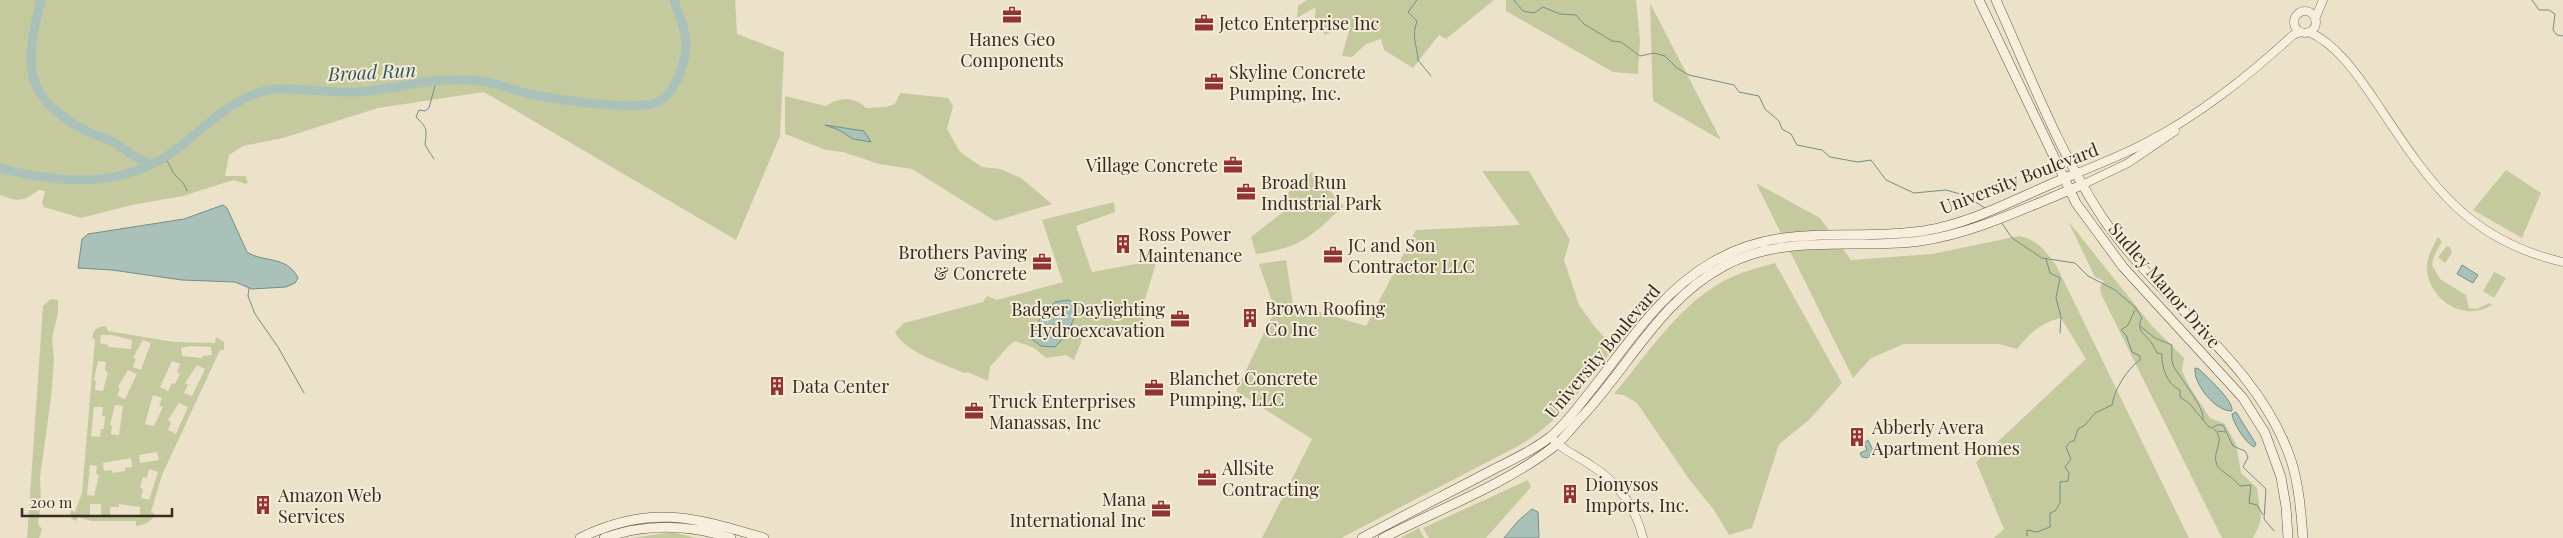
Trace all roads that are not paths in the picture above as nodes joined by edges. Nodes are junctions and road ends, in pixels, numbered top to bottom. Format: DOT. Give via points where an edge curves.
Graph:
graph roads {
  1 [pos="1979,0"];
  2 [pos="1996,0"];
  3 [pos="2323,0"];
  4 [pos="2307,12"];
  5 [pos="2315,22"];
  6 [pos="2294,23"];
  7 [pos="2305,32"];
  8 [pos="2324,40"];
  9 [pos="2276,48"];
  10 [pos="2187,119"];
  11 [pos="2075,174"];
  12 [pos="2063,178"];
  13 [pos="2082,185"];
  14 [pos="2069,190"];
  15 [pos="2563,262"];
  16 [pos="1554,440"];
  17 [pos="580,538"];
  18 [pos="604,538"];
  19 [pos="731,538"];
  20 [pos="764,538"];
  21 [pos="1362,538"];
  22 [pos="1383,538"];
  23 [pos="1643,538"];
  24 [pos="2288,538"];
  25 [pos="2303,538"];
  1 -- 12 [label="main road, Sudley Manor Drive"];
  2 -- 11 [label="main road, Sudley Manor Drive"];
  3 -- 4 [label="street"];
  3 -- 5 [label="street"];
  4 -- 5 [label="street"];
  4 -- 6 [label="street, University Boulevard" via="2298,14"];
  5 -- 7 [label="street"];
  5 -- 8 [label="street"];
  6 -- 7 [label="street"];
  6 -- 9 [label="street, University Boulevard"];
  7 -- 8 [label="street"];
  7 -- 9 [label="street, University Boulevard" via="2294,34"];
  8 -- 15 [label="street" via="2360,79 2416,164 2454,207 2507,243"];
  9 -- 10 [label="street, University Boulevard"];
  10 -- 11 [label="street, University Boulevard" via="2123,155"];
  10 -- 13 [label="street, University Boulevard" via="2137,157"];
  11 -- 12 [label="main road, University Boulevard"];
  11 -- 13 [label="main road, Sudley Manor Drive"];
  12 -- 14 [label="main road, Sudley Manor Drive"];
  12 -- 16 [label="main road, University Boulevard" via="1979,214 1923,231 1805,234 1778,238 1743,247 1710,263 1676,288 1654,310"];
  13 -- 14 [label="main road, University Boulevard"];
  13 -- 25 [label="main road, Sudley Manor Drive" via="2104,219 2152,279 2246,378 2265,405 2291,461"];
  14 -- 16 [label="main road, University Boulevard" via="1960,233 1918,241 1780,247 1726,265 1692,286 1666,311 1592,407"];
  14 -- 24 [label="main road, Sudley Manor Drive" via="2123,267 2228,381 2255,417 2268,440 2281,477"];
  16 -- 21 [label="main road, University Boulevard"];
  16 -- 22 [label="main road, University Boulevard" via="1482,489"];
  16 -- 23 [label="street" via="1610,480 1631,506"];
  17 -- 20 [label="main road" via="620,522 659,516 693,519"];
  18 -- 19 [label="main road" via="658,526 692,529"];
}
